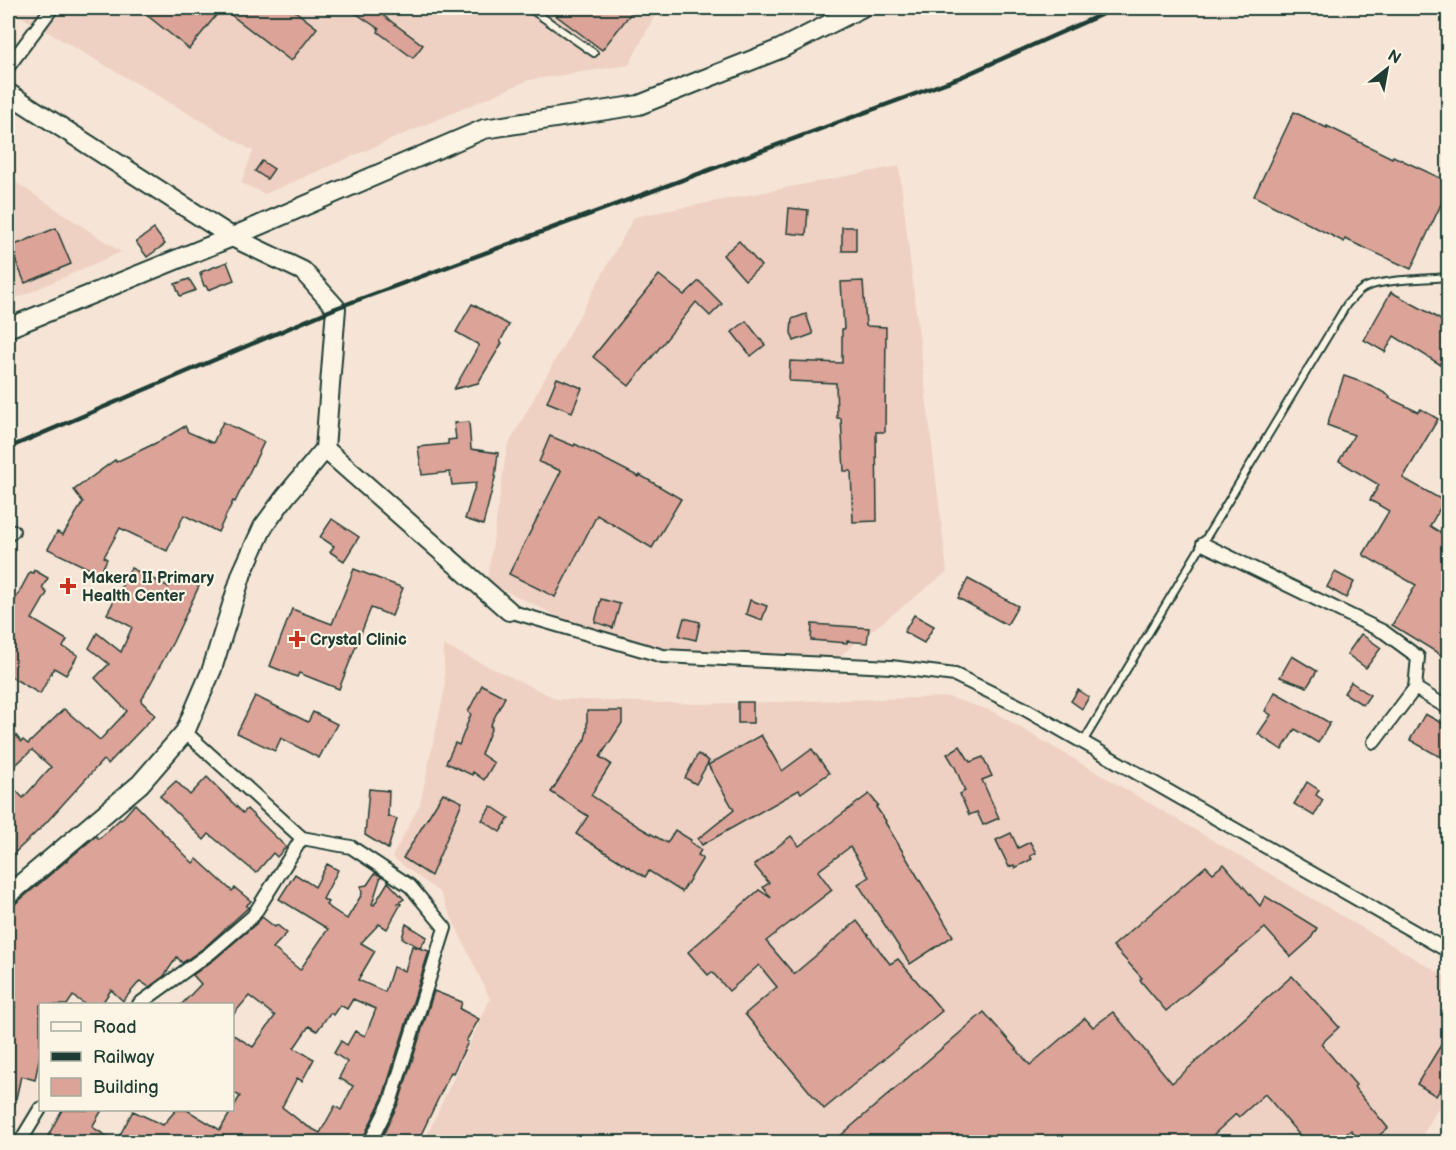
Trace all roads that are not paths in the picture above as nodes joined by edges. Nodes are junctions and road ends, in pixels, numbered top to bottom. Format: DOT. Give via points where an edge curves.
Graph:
graph roads {
  1 [pos="52,8"];
  2 [pos="529,8"];
  3 [pos="861,8"];
  4 [pos="594,53"];
  5 [pos="8,67"];
  6 [pos="8,93"];
  7 [pos="232,237"];
  8 [pos="1449,277"];
  9 [pos="8,328"];
  10 [pos="325,449"];
  11 [pos="1203,544"];
  12 [pos="509,611"];
  13 [pos="1415,688"];
  14 [pos="1449,708"];
  15 [pos="185,732"];
  16 [pos="1083,742"];
  17 [pos="1374,742"];
  18 [pos="302,838"];
  19 [pos="8,895"];
  20 [pos="1449,951"];
  21 [pos="142,1003"];
  22 [pos="39,1111"];
  23 [pos="20,1143"];
  24 [pos="370,1143"];
  1 -- 5 [label="street"];
  2 -- 4 [label="lane"];
  3 -- 7 [label="street" via="780,49 639,105 484,129"];
  6 -- 7 [label="street"];
  7 -- 9 [label="street"];
  7 -- 10 [label="street" via="303,272 336,308"];
  8 -- 11 [label="lane" via="1375,285 1363,289 1347,304"];
  10 -- 12 [label="street"];
  10 -- 15 [label="street" via="263,527 242,573 212,669"];
  11 -- 13 [label="street" via="1384,632 1418,657"];
  11 -- 16 [label="lane"];
  12 -- 16 [label="street" via="663,656 891,667 955,675"];
  13 -- 14 [label="street"];
  13 -- 17 [label="street"];
  15 -- 18 [label="street"];
  15 -- 19 [label="street" via="140,784"];
  16 -- 20 [label="street"];
  18 -- 21 [label="street" via="253,916"];
  18 -- 24 [label="street" via="351,847 410,886 445,928 391,1100"];
  22 -- 23 [label="street"];
}
